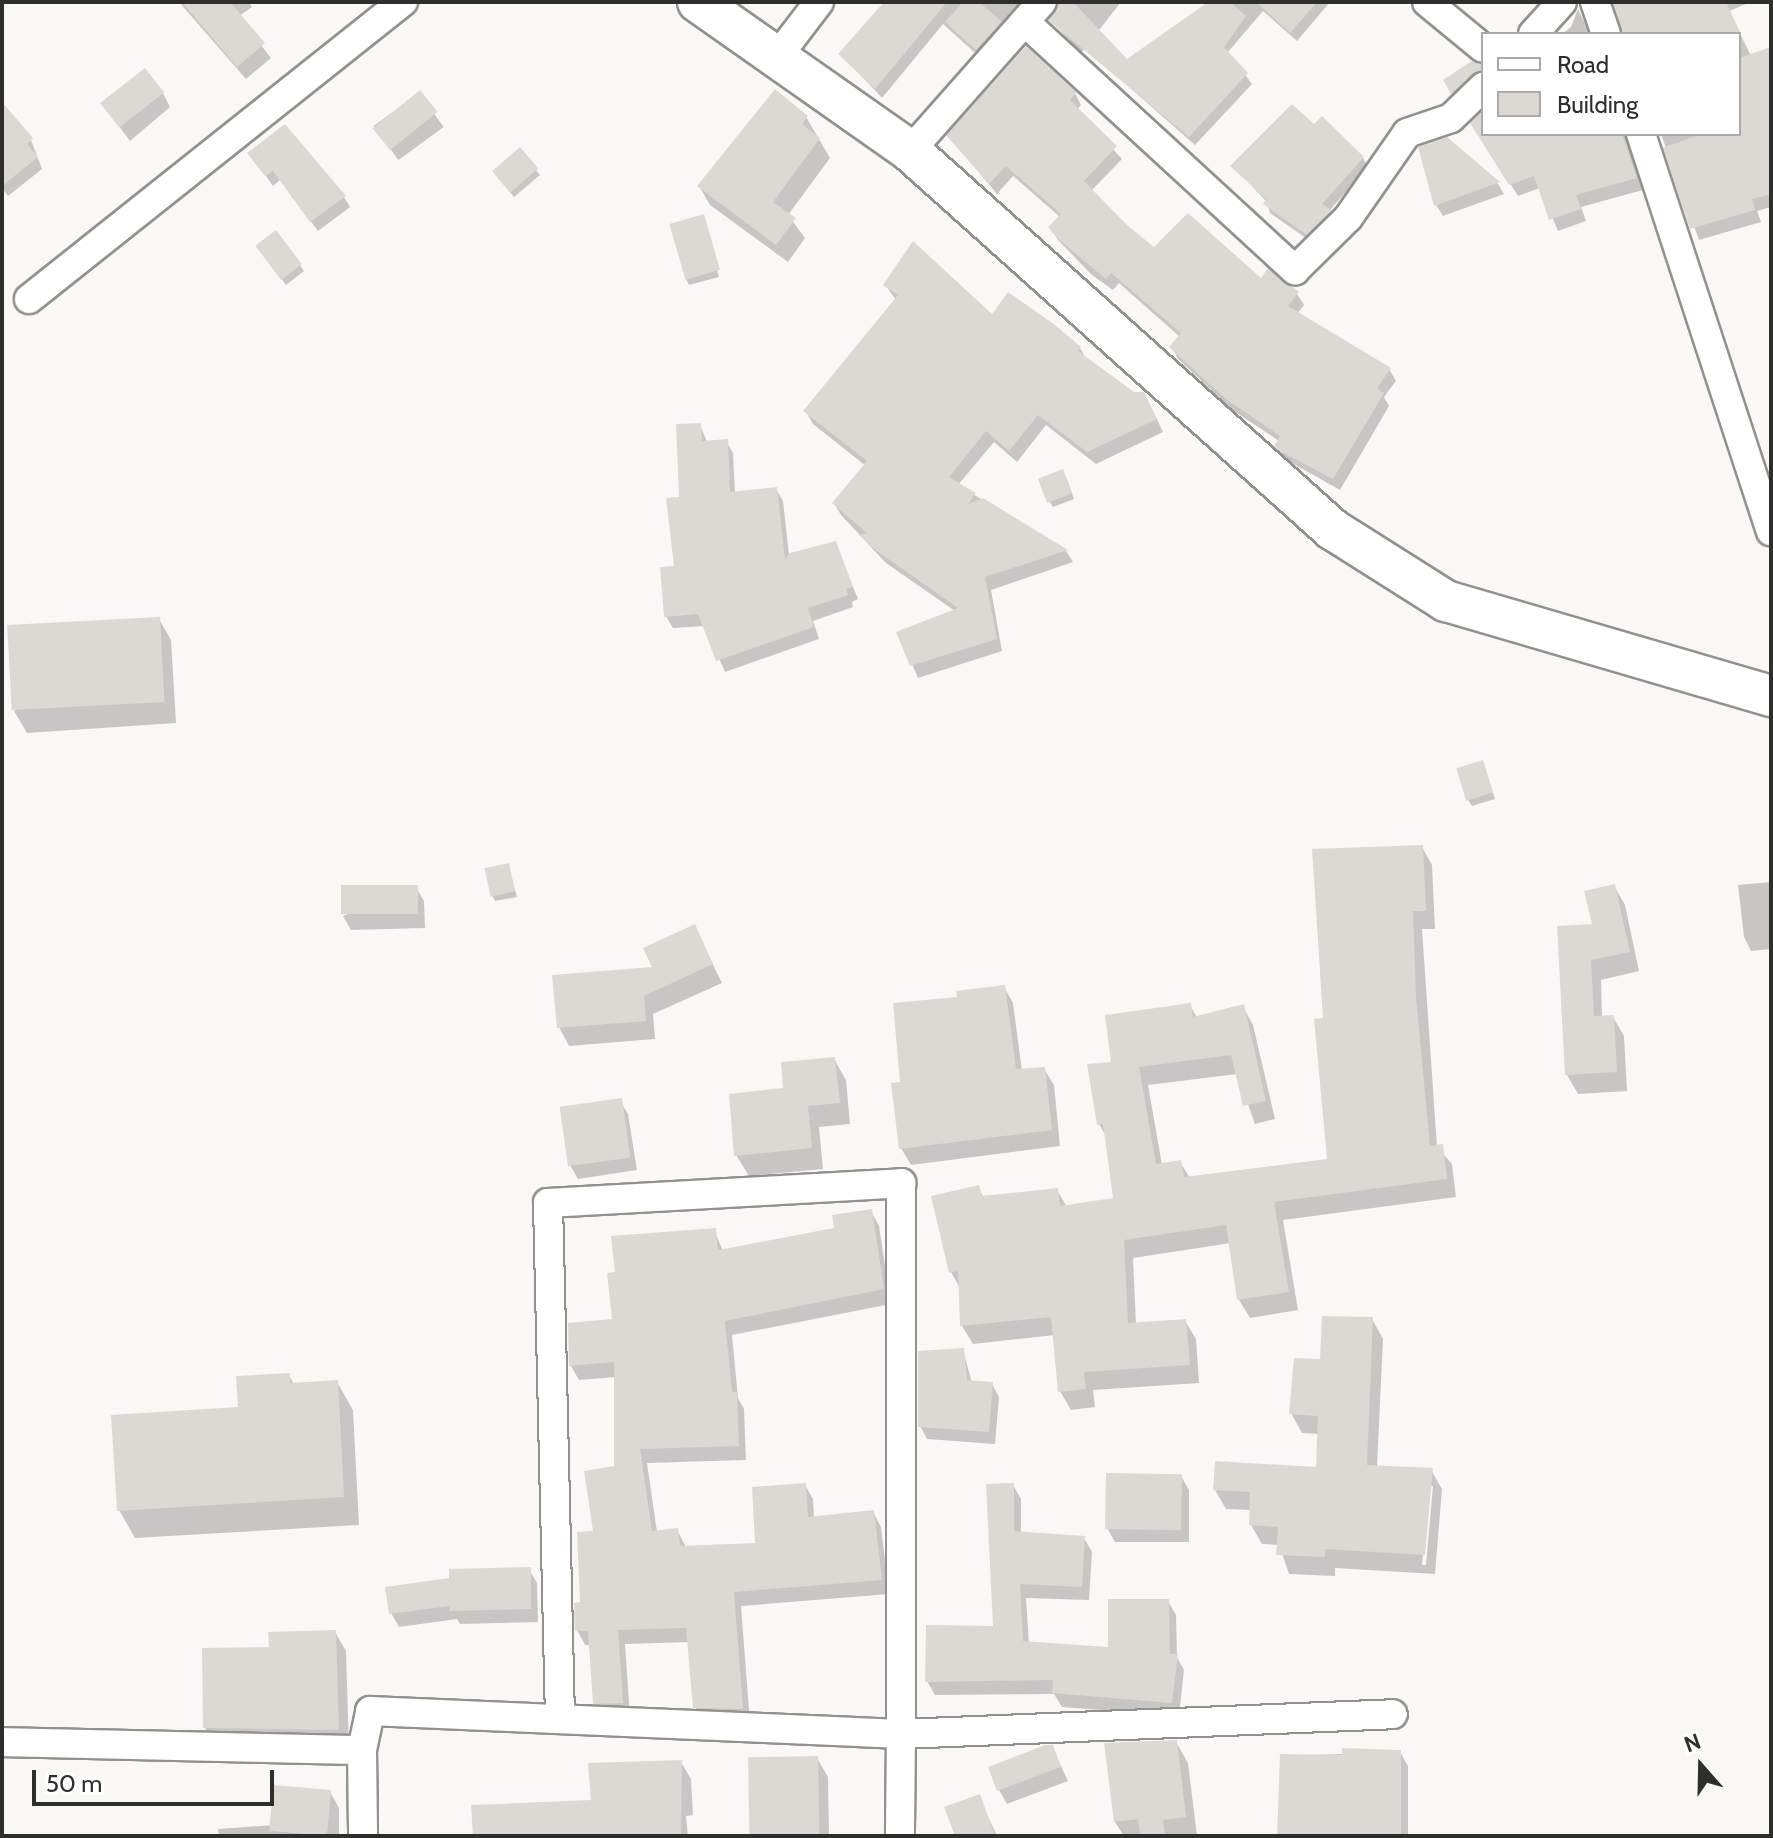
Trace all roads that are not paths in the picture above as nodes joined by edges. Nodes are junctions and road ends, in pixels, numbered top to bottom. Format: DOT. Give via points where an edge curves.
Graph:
graph roads {
  1 [pos="403,2"];
  2 [pos="698,2"];
  3 [pos="819,2"];
  4 [pos="1427,2"];
  5 [pos="1562,2"];
  6 [pos="1595,2"];
  7 [pos="1033,12"];
  8 [pos="1535,32"];
  9 [pos="1605,32"];
  10 [pos="1481,46"];
  11 [pos="777,57"];
  12 [pos="1481,89"];
  13 [pos="1642,136"];
  14 [pos="910,151"];
  15 [pos="29,299"];
  16 [pos="1771,531"];
  17 [pos="1771,696"];
  18 [pos="1393,1714"];
  19 [pos="560,1719"];
  20 [pos="901,1734"];
  21 [pos="2,1742"];
  22 [pos="362,1750"];
  23 [pos="363,1836"];
  24 [pos="900,1836"];
  1 -- 15 [label="street"];
  2 -- 11 [label="main road"];
  3 -- 11 [label="street"];
  4 -- 10 [label="street"];
  5 -- 8 [label="street"];
  6 -- 9 [label="street"];
  7 -- 12 [label="street" via="1295,270 1348,218 1407,133 1451,118"];
  7 -- 14 [label="street"];
  11 -- 14 [label="main road"];
  13 -- 16 [label="street"];
  14 -- 17 [label="main road" via="1332,529 1357,545 1446,601"];
  18 -- 20 [label="street"];
  19 -- 20 [label="street"];
  19 -- 20 [label="street" via="548,1203 901,1183"];
  19 -- 22 [label="street" via="370,1711"];
  20 -- 24 [label="street"];
  21 -- 22 [label="street"];
  22 -- 23 [label="street"];
}
